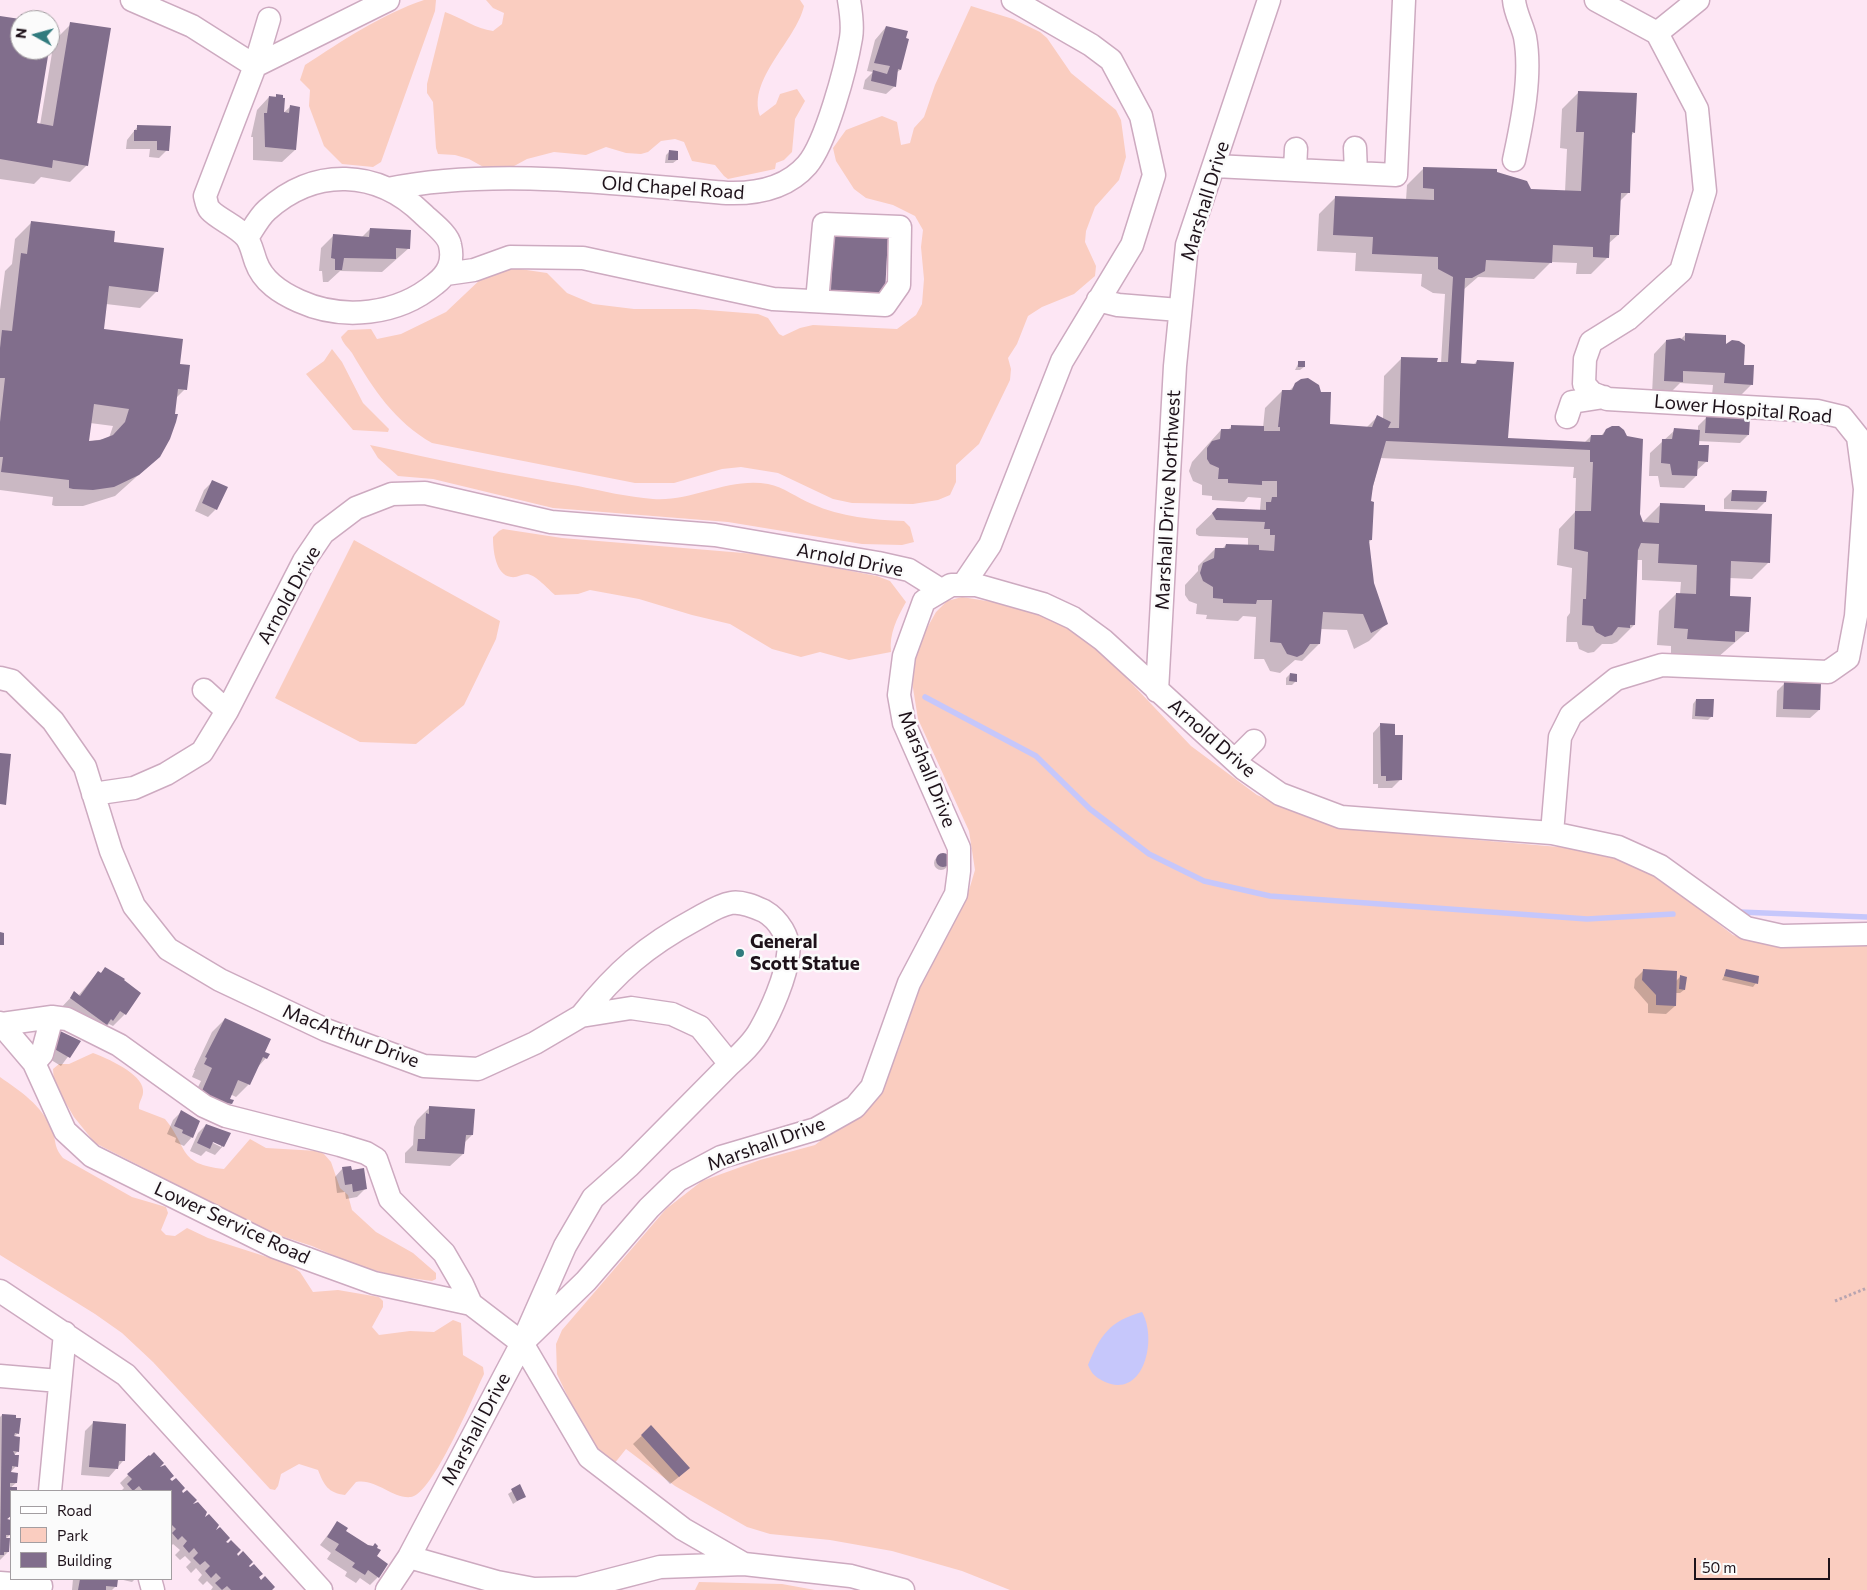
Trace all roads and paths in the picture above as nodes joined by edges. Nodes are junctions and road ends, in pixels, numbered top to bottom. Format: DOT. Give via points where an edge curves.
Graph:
graph roads {
  1 [pos="132,0"];
  2 [pos="388,0"];
  3 [pos="849,0"];
  4 [pos="1013,0"];
  5 [pos="1269,0"];
  6 [pos="1404,0"];
  7 [pos="1514,0"];
  8 [pos="1596,0"];
  9 [pos="1698,0"];
  10 [pos="178,10"];
  11 [pos="269,20"];
  12 [pos="1657,33"];
  13 [pos="255,66"];
  14 [pos="1355,148"];
  15 [pos="1514,160"];
  16 [pos="1215,166"];
  17 [pos="1356,173"];
  18 [pos="388,189"];
  19 [pos="247,238"];
  20 [pos="446,274"];
  21 [pos="1098,300"];
  22 [pos="817,302"];
  23 [pos="1184,318"];
  24 [pos="1604,397"];
  25 [pos="1567,416"];
  26 [pos="963,585"];
  27 [pos="941,590"];
  28 [pos="4,676"];
  29 [pos="204,690"];
  30 [pos="1157,691"];
  31 [pos="227,711"];
  32 [pos="1254,741"];
  33 [pos="1235,760"];
  34 [pos="93,794"];
  35 [pos="1552,833"];
  36 [pos="1867,934"];
  37 [pos="581,1016"];
  38 [pos="52,1017"];
  39 [pos="1,1023"];
  40 [pos="34,1063"];
  41 [pos="730,1064"];
  42 [pos="1867,1288"];
  43 [pos="0,1291"];
  44 [pos="1835,1301"];
  45 [pos="470,1304"];
  46 [pos="65,1333"];
  47 [pos="522,1343"];
  48 [pos="0,1376"];
  49 [pos="60,1381"];
  50 [pos="53,1490"];
  51 [pos="408,1557"];
  52 [pos="744,1564"];
  53 [pos="0,1583"];
  54 [pos="41,1585"];
  55 [pos="534,1589"];
  56 [pos="321,1590"];
  57 [pos="388,1590"];
  58 [pos="903,1590"];
  1 -- 10 [label="street"];
  2 -- 13 [label="street"];
  3 -- 18 [label="street, Old Chapel Road" via="852,37 818,150 795,175 768,189 751,194 559,181 460,179"];
  4 -- 21 [label="street" via="1111,60 1141,116 1154,175 1132,245"];
  5 -- 16 [label="street, Marshall Drive"];
  6 -- 17 [label="street" via="1396,175"];
  7 -- 15 [label="street" via="1525,37 1526,62 1526,105"];
  8 -- 12 [label="street"];
  9 -- 12 [label="street"];
  10 -- 13 [label="street" via="192,26"];
  11 -- 13 [label="street"];
  12 -- 24 [label="street, Lower Hospital Road" via="1697,109 1705,191 1681,271 1628,319 1591,342 1585,352 1584,384 1592,393"];
  13 -- 19 [label="street" via="205,196 209,209"];
  14 -- 17 [label="street"];
  16 -- 17 [label="street" via="1296,159"];
  16 -- 23 [label="street, Marshall Drive" via="1187,245 1191,272"];
  18 -- 19 [label="street" via="363,179 334,179 307,184 265,212"];
  18 -- 20 [label="street" via="411,202 450,242 450,266"];
  19 -- 20 [label="street" via="257,266 274,288 307,305 331,310 376,311 399,306 427,291"];
  20 -- 22 [label="street" via="474,270 510,257 584,258 773,299"];
  21 -- 23 [label="street"];
  21 -- 26 [label="street" via="1062,361 990,545"];
  22 -- 22 [label="street" via="885,305 899,285 900,227 824,224"];
  23 -- 30 [label="street, Marshall Drive Northwest"];
  24 -- 25 [label="street" via="1572,402"];
  24 -- 35 [label="street, Lower Hospital Road" via="1817,411 1842,417 1858,437 1865,489 1856,616 1848,658 1828,672 1662,665 1616,679 1571,715 1560,738"];
  26 -- 27 [label="street, Arnold Drive" via="951,585"];
  26 -- 30 [label="street, Arnold Drive" via="976,585 1043,604 1073,618 1103,640"];
  27 -- 31 [label="street, Arnold Drive" via="909,570 868,561 715,535 551,522 424,493 392,494 356,508 323,533 304,561"];
  27 -- 47 [label="street, Marshall Drive" via="924,601 904,656 899,695 904,723 960,848 956,894 910,983 872,1087 855,1107 816,1129 721,1157 678,1180 648,1208 586,1281"];
  28 -- 34 [label="street, MacArthur Drive" via="53,721 85,768"];
  29 -- 31 [label="street"];
  30 -- 33 [label="street, Arnold Drive"];
  31 -- 34 [label="street, Arnold Drive" via="202,752 166,774 134,788"];
  32 -- 33 [label="street"];
  33 -- 35 [label="street, Arnold Drive" via="1280,794 1341,817"];
  34 -- 37 [label="street, MacArthur Drive" via="110,851 134,906 168,949 220,980 326,1030 424,1066 478,1069 535,1043"];
  35 -- 36 [label="street, Arnold Drive" via="1618,847 1660,866 1746,928 1782,936"];
  37 -- 41 [label="street, MacArthur Drive" via="631,1008 672,1014 700,1027"];
  37 -- 41 [label="street" via="630,961 679,928 732,903 752,906 779,922 789,954 760,1031"];
  38 -- 39 [label="street"];
  38 -- 40 [label="street" via="42,1054"];
  38 -- 45 [label="street" via="67,1018 86,1026 119,1045 204,1106 226,1116 340,1145 376,1159 390,1199 444,1253"];
  39 -- 40 [label="street, Lower Service Road"];
  40 -- 45 [label="street, Lower Service Road" via="66,1132 92,1156 275,1247 374,1283"];
  41 -- 47 [label="street" via="593,1198 565,1246"];
  42 -- 44 [label="path"];
  43 -- 46 [label="street"];
  45 -- 47 [label="street, Lower Service Road"];
  46 -- 49 [label="street"];
  46 -- 56 [label="street" via="114,1365 139,1386"];
  47 -- 51 [label="street, Marshall Drive"];
  47 -- 52 [label="street" via="589,1458 683,1529"];
  48 -- 49 [label="street"];
  49 -- 50 [label="street"];
  51 -- 55 [label="street"];
  51 -- 57 [label="street, Marshall Drive"];
  52 -- 55 [label="street" via="660,1567 579,1588"];
  52 -- 58 [label="street" via="850,1576"];
  53 -- 54 [label="street"];
}
